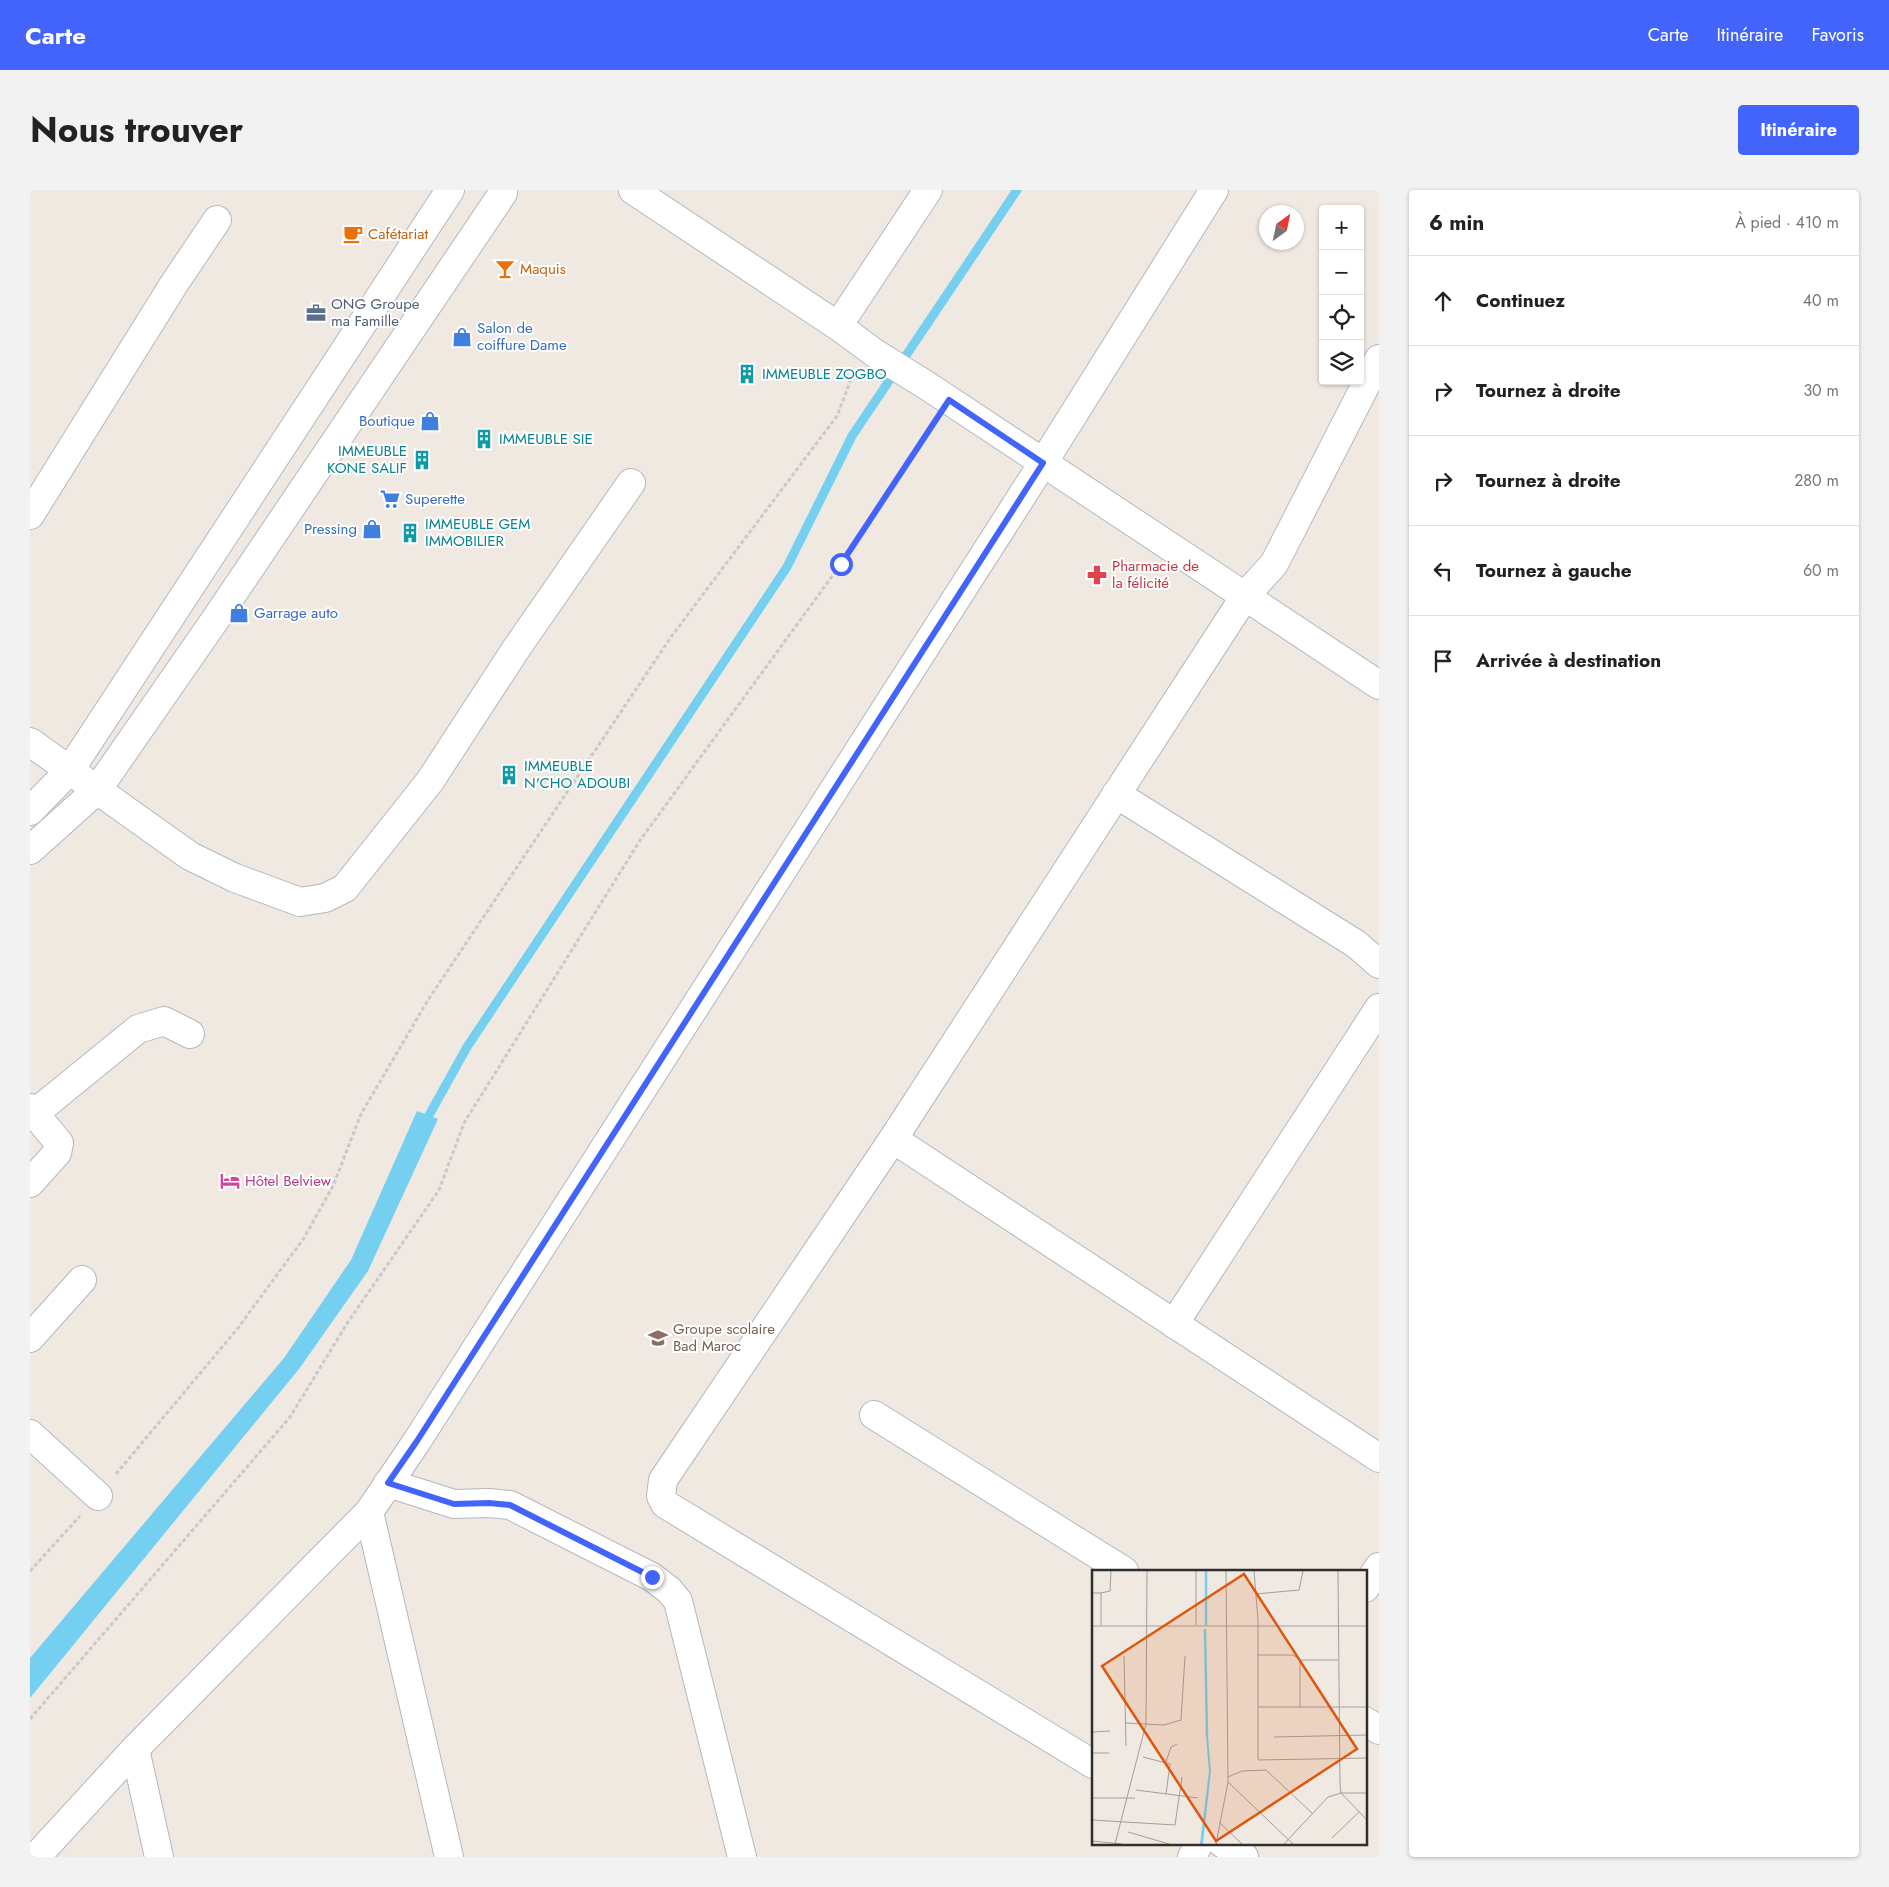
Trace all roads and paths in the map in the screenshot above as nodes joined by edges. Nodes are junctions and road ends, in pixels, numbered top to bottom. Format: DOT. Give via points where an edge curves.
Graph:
graph roads {
  1 [pos="450,190"];
  2 [pos="633,190"];
  3 [pos="928,190"];
  4 [pos="1214,190"];
  5 [pos="503,193"];
  6 [pos="217,220"];
  7 [pos="838,326"];
  8 [pos="870,350"];
  9 [pos="1376,371"];
  10 [pos="949,400"];
  11 [pos="1043,463"];
  12 [pos="631,483"];
  13 [pos="30,515"];
  14 [pos="1244,596"];
  15 [pos="1379,685"];
  16 [pos="30,742"];
  17 [pos="70,770"];
  18 [pos="97,790"];
  19 [pos="1116,794"];
  20 [pos="30,811"];
  21 [pos="30,850"];
  22 [pos="1379,964"];
  23 [pos="1379,1008"];
  24 [pos="190,1034"];
  25 [pos="32,1111"];
  26 [pos="893,1139"];
  27 [pos="30,1183"];
  28 [pos="82,1280"];
  29 [pos="1174,1324"];
  30 [pos="30,1338"];
  31 [pos="874,1415"];
  32 [pos="30,1434"];
  33 [pos="1379,1458"];
  34 [pos="388,1483"];
  35 [pos="98,1496"];
  36 [pos="369,1512"];
  37 [pos="1379,1567"];
  38 [pos="1122,1570"];
  39 [pos="30,1572"];
  40 [pos="1366,1586"];
  41 [pos="30,1719"];
  42 [pos="1366,1723"];
  43 [pos="1379,1730"];
  44 [pos="134,1749"];
  45 [pos="1092,1763"];
  46 [pos="1198,1844"];
  47 [pos="1224,1844"];
  48 [pos="36,1857"];
  49 [pos="159,1857"];
  50 [pos="449,1857"];
  51 [pos="742,1857"];
  52 [pos="1192,1857"];
  53 [pos="1244,1857"];
  1 -- 17 [label="street"];
  2 -- 7 [label="street"];
  3 -- 7 [label="street"];
  4 -- 11 [label="street"];
  5 -- 18 [label="street"];
  6 -- 13 [label="street"];
  7 -- 8 [label="street"];
  8 -- 10 [label="street"];
  8 -- 35 [label="path" via="837,416 671,637 428,1000 361,1114 333,1186 304,1238 238,1328"];
  9 -- 14 [label="street" via="1274,564"];
  10 -- 11 [label="street"];
  10 -- 41 [label="path" via="841,564 641,839 464,1123 439,1190 348,1322 290,1417"];
  11 -- 14 [label="street"];
  11 -- 34 [label="street"];
  12 -- 18 [label="street" via="516,649 430,781 346,888 325,898 300,902 234,878 190,856"];
  14 -- 15 [label="street"];
  14 -- 19 [label="street"];
  16 -- 17 [label="street"];
  17 -- 18 [label="street"];
  17 -- 20 [label="street"];
  18 -- 21 [label="street"];
  19 -- 22 [label="street" via="1356,944"];
  19 -- 26 [label="street"];
  23 -- 29 [label="street"];
  24 -- 25 [label="street" via="164,1021 138,1029"];
  25 -- 27 [label="street" via="59,1144 57,1153"];
  26 -- 29 [label="street"];
  26 -- 45 [label="street" via="664,1480 661,1496 665,1504"];
  28 -- 30 [label="street"];
  29 -- 33 [label="street"];
  31 -- 38 [label="street"];
  32 -- 35 [label="street"];
  34 -- 36 [label="street"];
  34 -- 51 [label="street" via="454,1504 510,1505 652,1577 669,1590 678,1601"];
  35 -- 39 [label="path"];
  36 -- 44 [label="street"];
  36 -- 50 [label="street"];
  37 -- 40 [label="street"];
  42 -- 43 [label="street"];
  44 -- 48 [label="street"];
  44 -- 49 [label="street"];
  46 -- 52 [label="street"];
  47 -- 53 [label="street"];
}
